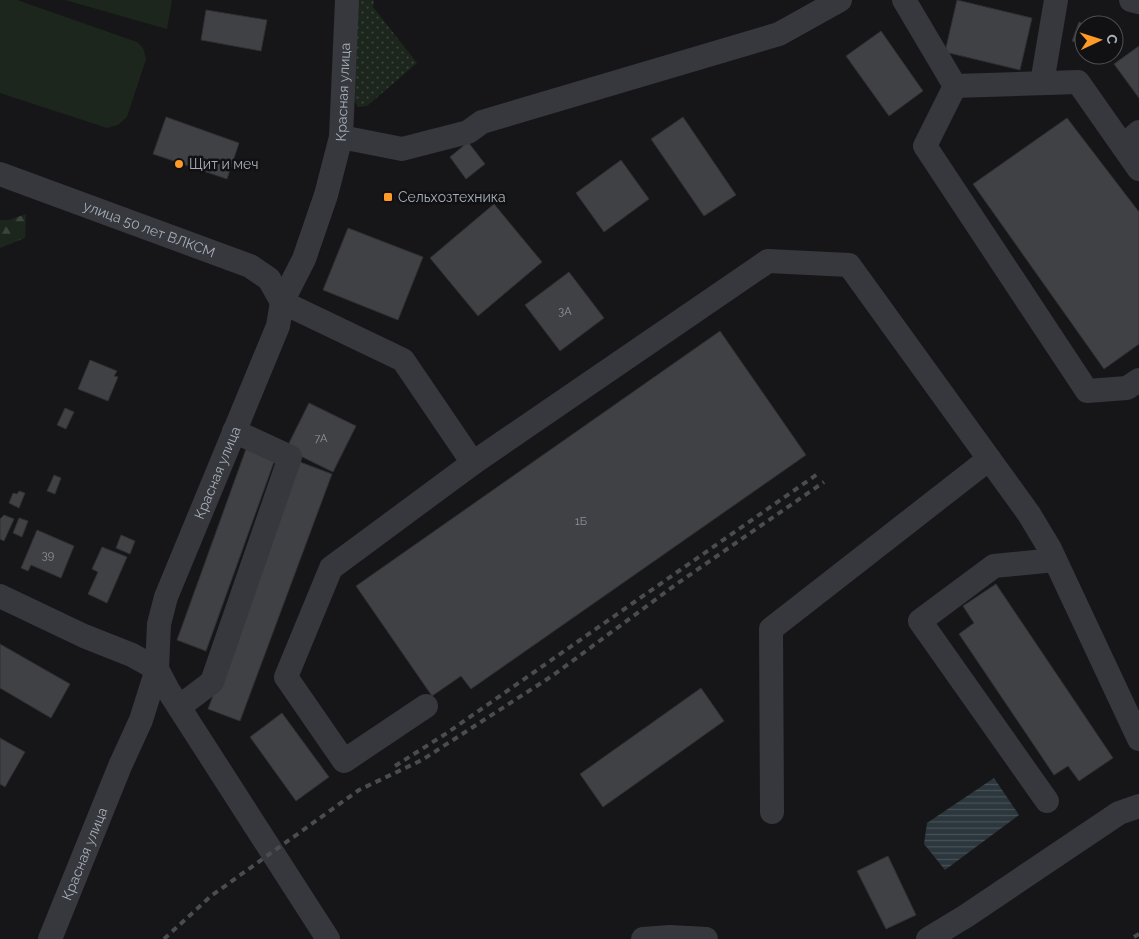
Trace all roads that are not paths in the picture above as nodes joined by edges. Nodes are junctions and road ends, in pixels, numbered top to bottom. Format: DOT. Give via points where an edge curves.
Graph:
graph roads {
  1 [pos="347,0"];
  2 [pos="840,0"];
  3 [pos="904,0"];
  4 [pos="1056,0"];
  5 [pos="1131,0"];
  6 [pos="1139,2"];
  7 [pos="1042,83"];
  8 [pos="955,86"];
  9 [pos="341,137"];
  10 [pos="1131,139"];
  11 [pos="1139,169"];
  12 [pos="0,174"];
  13 [pos="282,302"];
  14 [pos="1139,380"];
  15 [pos="234,431"];
  16 [pos="989,459"];
  17 [pos="473,463"];
  18 [pos="1056,560"];
  19 [pos="0,596"];
  20 [pos="157,669"];
  21 [pos="426,706"];
  22 [pos="179,707"];
  23 [pos="1139,739"];
  24 [pos="1047,801"];
  25 [pos="1139,806"];
  26 [pos="772,812"];
  27 [pos="50,939"];
  28 [pos="328,939"];
  29 [pos="643,939"];
  30 [pos="706,939"];
  31 [pos="928,939"];
  1 -- 9 [label="street, Красная улица"];
  2 -- 9 [label="street" via="779,34 482,122 468,132 402,149"];
  3 -- 8 [label="street"];
  4 -- 7 [label="street"];
  5 -- 6 [label="street"];
  7 -- 8 [label="street"];
  7 -- 10 [label="street" via="1078,82"];
  8 -- 14 [label="street" via="925,146 1086,391 1127,388"];
  9 -- 13 [label="street, Красная улица" via="307,250"];
  10 -- 11 [label="street"];
  12 -- 13 [label="street, улица 50 лет ВЛКСМ" via="250,266 270,279"];
  13 -- 15 [label="street, Красная улица" via="278,326"];
  13 -- 17 [label="street" via="403,360"];
  15 -- 20 [label="street, Красная улица" via="166,596 160,624"];
  15 -- 22 [label="street" via="290,457 212,682"];
  16 -- 17 [label="street" via="848,265 768,261"];
  16 -- 18 [label="street" via="1029,514"];
  16 -- 26 [label="street" via="771,629"];
  17 -- 21 [label="street" via="331,568 286,677 344,761"];
  18 -- 23 [label="street"];
  18 -- 24 [label="street" via="994,566 920,621"];
  19 -- 20 [label="street"];
  20 -- 22 [label="street"];
  20 -- 27 [label="street, Красная улица" via="141,720"];
  22 -- 28 [label="street"];
  25 -- 31 [label="street" via="1120,813"];
  29 -- 30 [label="street"];
}
